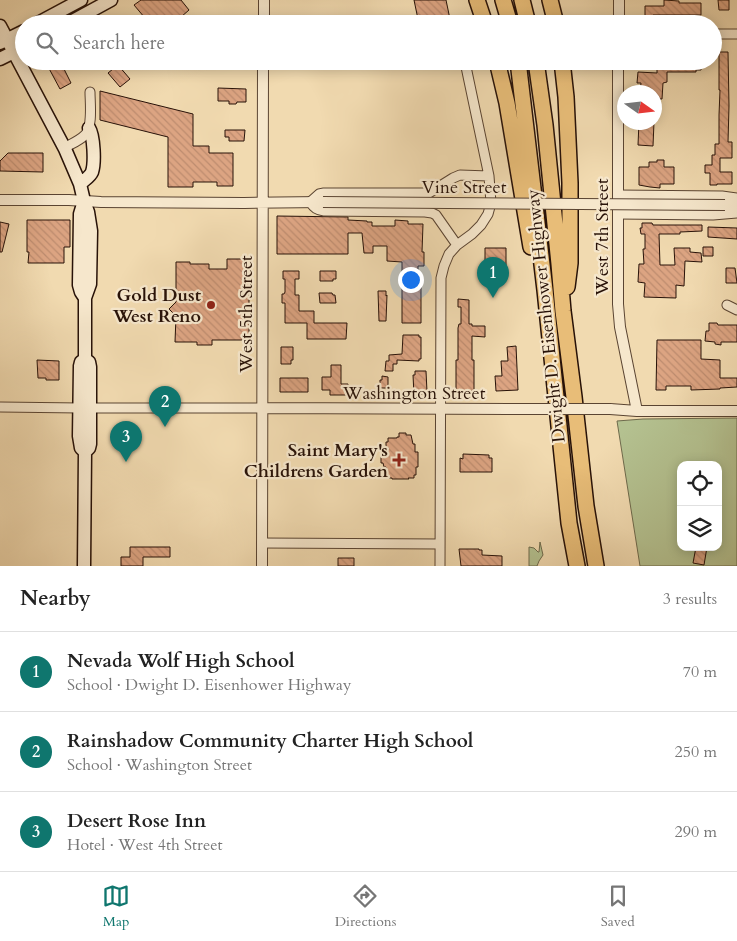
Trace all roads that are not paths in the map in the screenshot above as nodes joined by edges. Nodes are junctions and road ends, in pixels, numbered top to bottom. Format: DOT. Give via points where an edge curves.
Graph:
graph roads {
  1 [pos="81,0"];
  2 [pos="111,0"];
  3 [pos="264,0"];
  4 [pos="477,0"];
  5 [pos="503,0"];
  6 [pos="522,0"];
  7 [pos="550,0"];
  8 [pos="619,0"];
  9 [pos="53,15"];
  10 [pos="84,15"];
  11 [pos="264,15"];
  12 [pos="482,15"];
  13 [pos="507,15"];
  14 [pos="526,15"];
  15 [pos="554,15"];
  16 [pos="619,15"];
  17 [pos="0,26"];
  18 [pos="722,34"];
  19 [pos="737,34"];
  20 [pos="15,35"];
  21 [pos="4,41"];
  22 [pos="15,51"];
  23 [pos="0,60"];
  24 [pos="29,70"];
  25 [pos="263,70"];
  26 [pos="467,70"];
  27 [pos="499,70"];
  28 [pos="519,70"];
  29 [pos="538,70"];
  30 [pos="563,70"];
  31 [pos="618,70"];
  32 [pos="90,92"];
  33 [pos="89,128"];
  34 [pos="64,148"];
  35 [pos="489,176"];
  36 [pos="80,184"];
  37 [pos="618,195"];
  38 [pos="737,198"];
  39 [pos="0,200"];
  40 [pos="84,201"];
  41 [pos="263,202"];
  42 [pos="310,202"];
  43 [pos="737,205"];
  44 [pos="737,213"];
  45 [pos="618,214"];
  46 [pos="456,245"];
  47 [pos="546,290"];
  48 [pos="727,305"];
  49 [pos="737,310"];
  50 [pos="563,311"];
  51 [pos="0,407"];
  52 [pos="85,408"];
  53 [pos="262,408"];
  54 [pos="440,409"];
  55 [pos="637,411"];
  56 [pos="737,411"];
  57 [pos="262,543"];
  58 [pos="440,544"];
  59 [pos="84,566"];
  60 [pos="262,566"];
  61 [pos="440,566"];
  62 [pos="577,566"];
  63 [pos="596,566"];
  1 -- 9 [label="main road"];
  2 -- 10 [label="main road"];
  3 -- 11 [label="street"];
  4 -- 12 [label="highway"];
  5 -- 13 [label="highway"];
  6 -- 14 [label="highway"];
  7 -- 15 [label="highway"];
  8 -- 16 [label="street"];
  17 -- 21 [label="main road"];
  18 -- 19 [label="street"];
  20 -- 21 [label="main road"];
  22 -- 23 [label="main road"];
  24 -- 34 [label="main road"];
  25 -- 41 [label="street, West 5th Street"];
  26 -- 35 [label="street"];
  27 -- 47 [label="highway" via="532,256"];
  28 -- 47 [label="highway, Dwight D. Eisenhower Highway"];
  29 -- 50 [label="highway, Dwight D. Eisenhower Highway"];
  30 -- 50 [label="highway" via="568,134 570,263"];
  31 -- 37 [label="street, West 7th Street"];
  32 -- 33 [label="street"];
  33 -- 34 [label="street" via="85,135"];
  33 -- 36 [label="main road" via="94,143 92,171"];
  34 -- 36 [label="main road"];
  35 -- 42 [label="street, Vine Street" via="460,175 430,193 324,193"];
  35 -- 46 [label="street" via="491,203 485,221"];
  36 -- 40 [label="main road"];
  37 -- 38 [label="street"];
  37 -- 45 [label="street, West 7th Street"];
  39 -- 40 [label="street, Vine Street"];
  40 -- 41 [label="street, Vine Street"];
  40 -- 52 [label="main road" via="91,231 90,284 85,298 85,359 80,366"];
  41 -- 42 [label="street, Vine Street"];
  41 -- 53 [label="street, West 5th Street"];
  42 -- 43 [label="street, Vine Street, bridge"];
  42 -- 46 [label="street, Vine Street" via="324,211 432,213"];
  44 -- 45 [label="street"];
  45 -- 55 [label="street, West 7th Street" via="619,316"];
  46 -- 54 [label="street" via="446,260 441,278"];
  47 -- 62 [label="highway, Dwight D. Eisenhower Highway" via="569,523"];
  48 -- 49 [label="street"];
  50 -- 63 [label="highway, Dwight D. Eisenhower Highway"];
  51 -- 52 [label="street, Washington Street"];
  52 -- 53 [label="street, Washington Street"];
  52 -- 59 [label="main road" via="80,444 85,452"];
  53 -- 54 [label="street, Washington Street"];
  53 -- 57 [label="street, West 5th Street"];
  54 -- 55 [label="street, Washington Street, bridge"];
  54 -- 58 [label="street"];
  55 -- 56 [label="street, Washington Street"];
  57 -- 58 [label="street"];
  57 -- 60 [label="street, West 5th Street"];
  58 -- 61 [label="street"];
}
